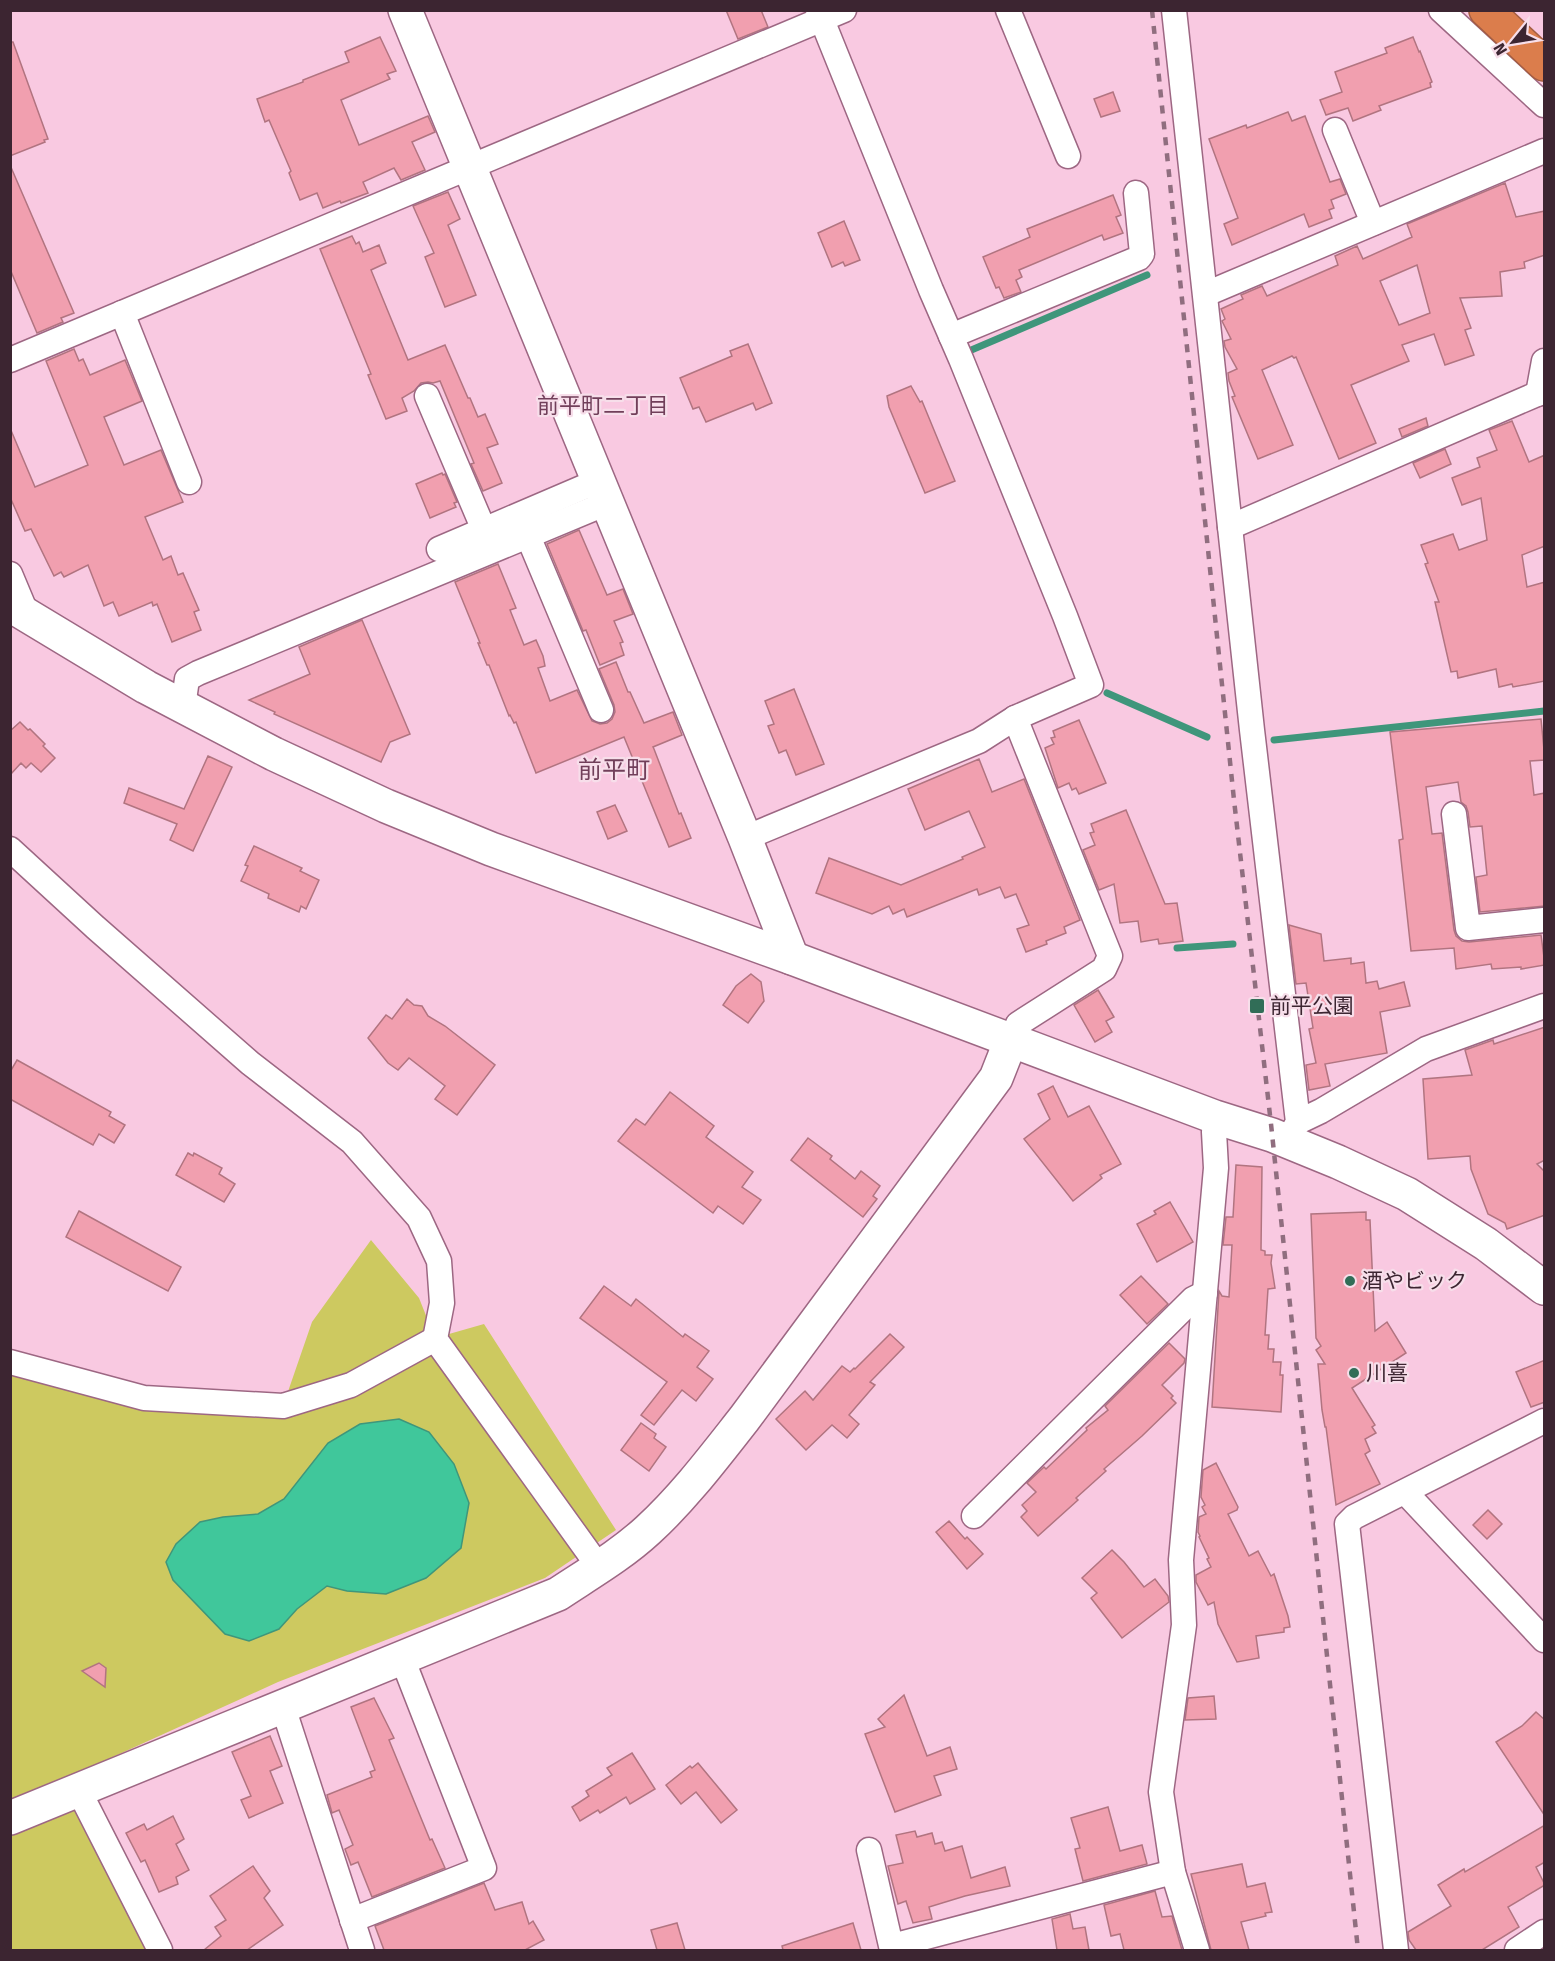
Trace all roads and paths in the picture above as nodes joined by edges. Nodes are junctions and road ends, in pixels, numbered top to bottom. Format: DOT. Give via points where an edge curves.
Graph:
graph roads {
  1 [pos="405,10"];
  2 [pos="844,10"];
  3 [pos="1008,10"];
  4 [pos="1174,10"];
  5 [pos="1441,10"];
  6 [pos="1486,10"];
  7 [pos="1514,10"];
  8 [pos="820,15"];
  9 [pos="1545,38"];
  10 [pos="1545,64"];
  11 [pos="1545,105"];
  12 [pos="1335,130"];
  13 [pos="1545,151"];
  14 [pos="1068,156"];
  15 [pos="469,167"];
  16 [pos="1136,193"];
  17 [pos="1373,223"];
  18 [pos="1206,294"];
  19 [pos="122,313"];
  20 [pos="951,336"];
  21 [pos="10,360"];
  22 [pos="1545,361"];
  23 [pos="1541,392"];
  24 [pos="427,396"];
  25 [pos="189,482"];
  26 [pos="603,492"];
  27 [pos="1230,527"];
  28 [pos="484,530"];
  29 [pos="528,536"];
  30 [pos="439,549"];
  31 [pos="10,574"];
  32 [pos="19,611"];
  33 [pos="183,707"];
  34 [pos="601,710"];
  35 [pos="1015,718"];
  36 [pos="1454,814"];
  37 [pos="745,838"];
  38 [pos="10,849"];
  39 [pos="1545,920"];
  40 [pos="792,958"];
  41 [pos="1545,1006"];
  42 [pos="1011,1040"];
  43 [pos="1215,1117"];
  44 [pos="1295,1133"];
  45 [pos="1545,1287"];
  46 [pos="1205,1293"];
  47 [pos="435,1339"];
  48 [pos="10,1362"];
  49 [pos="1545,1421"];
  50 [pos="1405,1492"];
  51 [pos="974,1516"];
  52 [pos="599,1567"];
  53 [pos="1545,1640"];
  54 [pos="402,1658"];
  55 [pos="283,1707"];
  56 [pos="78,1789"];
  57 [pos="10,1818"];
  58 [pos="868,1850"];
  59 [pos="1173,1872"];
  60 [pos="352,1920"];
  61 [pos="1545,1932"];
  62 [pos="892,1948"];
  63 [pos="160,1950"];
  64 [pos="362,1950"];
  65 [pos="1197,1950"];
  66 [pos="1396,1950"];
  67 [pos="1517,1950"];
  1 -- 15 [label="street"];
  2 -- 8 [label="street"];
  3 -- 14 [label="street"];
  4 -- 18 [label="street"];
  5 -- 11 [label="street"];
  6 -- 10 [label="highway"];
  7 -- 9 [label="highway"];
  8 -- 15 [label="street"];
  8 -- 20 [label="street"];
  12 -- 17 [label="street"];
  13 -- 17 [label="street"];
  15 -- 19 [label="street"];
  15 -- 26 [label="street"];
  16 -- 20 [label="street" via="1142,254 1139,258"];
  17 -- 18 [label="street"];
  18 -- 27 [label="street"];
  19 -- 21 [label="street"];
  19 -- 25 [label="street"];
  20 -- 35 [label="street" via="1091,685"];
  22 -- 23 [label="street"];
  23 -- 27 [label="street"];
  24 -- 28 [label="street"];
  26 -- 28 [label="street"];
  26 -- 29 [label="street"];
  26 -- 37 [label="street"];
  27 -- 44 [label="street"];
  28 -- 30 [label="street"];
  29 -- 33 [label="street" via="198,673 187,679"];
  29 -- 34 [label="street"];
  31 -- 32 [label="street"];
  32 -- 33 [label="street"];
  33 -- 40 [label="street" via="386,806 491,849"];
  35 -- 37 [label="street" via="979,741"];
  35 -- 42 [label="street" via="1110,956 1104,969 1018,1023"];
  36 -- 39 [label="street" via="1468,928"];
  37 -- 40 [label="street"];
  38 -- 47 [label="street" via="250,1063 352,1142 419,1218 439,1261 441,1303"];
  40 -- 42 [label="street"];
  41 -- 44 [label="street" via="1426,1049 1321,1111"];
  42 -- 43 [label="street"];
  42 -- 52 [label="street" via="996,1078 744,1419 701,1474 647,1530"];
  43 -- 44 [label="street" via="1272,1135"];
  43 -- 46 [label="street" via="1216,1168"];
  44 -- 45 [label="street" via="1407,1194"];
  46 -- 51 [label="street" via="1192,1299"];
  46 -- 59 [label="street" via="1181,1560 1184,1626 1161,1792"];
  47 -- 48 [label="street" via="351,1385 283,1406 144,1398"];
  47 -- 52 [label="street"];
  49 -- 50 [label="street"];
  50 -- 53 [label="street"];
  50 -- 66 [label="street" via="1347,1524"];
  52 -- 54 [label="street" via="558,1594"];
  54 -- 55 [label="street"];
  54 -- 60 [label="street" via="484,1868"];
  55 -- 56 [label="street"];
  55 -- 60 [label="street"];
  56 -- 57 [label="street"];
  56 -- 63 [label="street"];
  58 -- 62 [label="street"];
  59 -- 62 [label="street"];
  59 -- 65 [label="street"];
  60 -- 64 [label="street"];
  61 -- 67 [label="street"];
}
